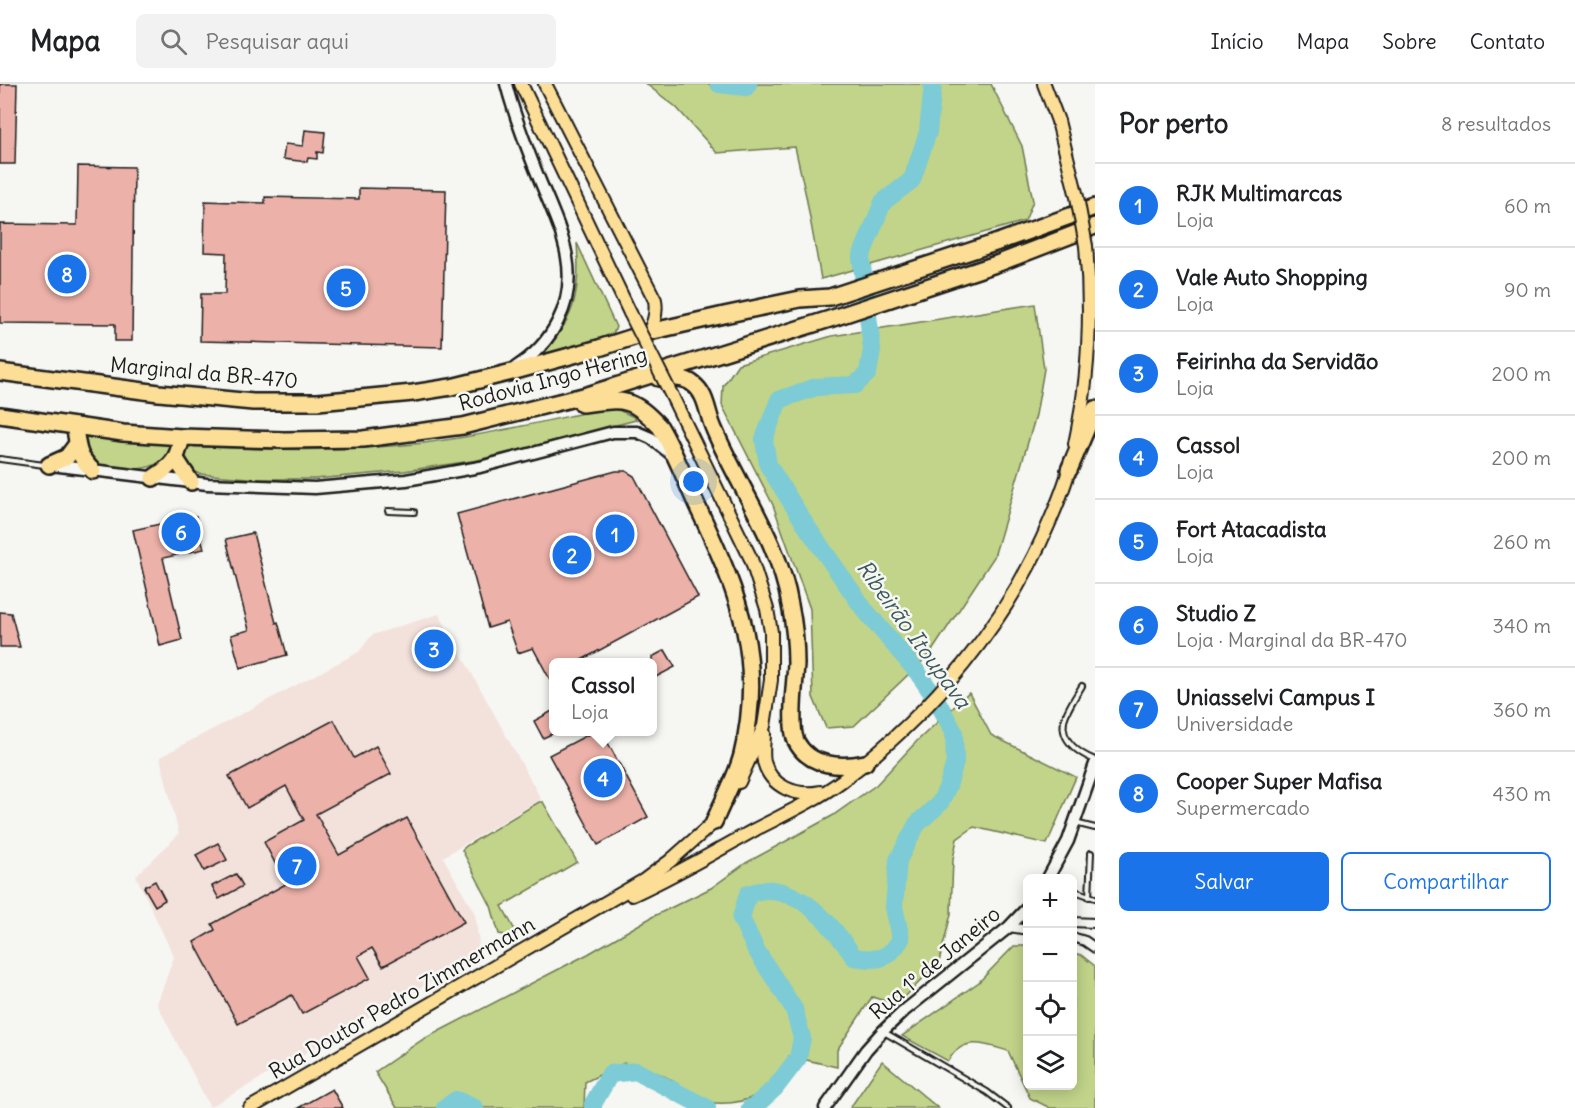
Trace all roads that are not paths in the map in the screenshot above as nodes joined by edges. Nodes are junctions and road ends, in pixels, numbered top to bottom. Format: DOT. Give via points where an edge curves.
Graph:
graph roads {
  1 [pos="506,84"];
  2 [pos="522,84"];
  3 [pos="545,84"];
  4 [pos="1044,84"];
  5 [pos="1095,207"];
  6 [pos="1095,226"];
  7 [pos="649,332"];
  8 [pos="0,372"];
  9 [pos="508,373"];
  10 [pos="637,380"];
  11 [pos="1095,409"];
  12 [pos="524,412"];
  13 [pos="0,415"];
  14 [pos="74,426"];
  15 [pos="182,437"];
  16 [pos="76,445"];
  17 [pos="674,457"];
  18 [pos="0,459"];
  19 [pos="176,459"];
  20 [pos="49,465"];
  21 [pos="1069,470"];
  22 [pos="93,471"];
  23 [pos="153,478"];
  24 [pos="191,482"];
  25 [pos="388,511"];
  26 [pos="414,512"];
  27 [pos="1082,686"];
  28 [pos="764,726"];
  29 [pos="865,763"];
  30 [pos="1094,767"];
  31 [pos="829,789"];
  32 [pos="714,822"];
  33 [pos="1074,823"];
  34 [pos="1095,828"];
  35 [pos="1091,853"];
  36 [pos="1051,874"];
  37 [pos="1077,892"];
  38 [pos="1089,897"];
  39 [pos="1095,898"];
  40 [pos="1023,915"];
  41 [pos="573,921"];
  42 [pos="1077,922"];
  43 [pos="1095,923"];
  44 [pos="1009,927"];
  45 [pos="1023,929"];
  46 [pos="1077,939"];
  47 [pos="1095,948"];
  48 [pos="883,1031"];
  49 [pos="250,1108"];
  50 [pos="825,1108"];
  51 [pos="1008,1108"];
  1 -- 9 [label="street" via="562,235 569,278 568,297 550,338"];
  2 -- 28 [label="main road, Rua Doutor Pedro Zimmermann, bridge" via="751,560 771,633 771,680"];
  3 -- 7 [label="main road" via="656,300 657,311"];
  4 -- 21 [label="main road, Rua Doutor Pedro Zimmermann, bridge" via="1058,121 1077,197 1089,292 1086,382"];
  5 -- 7 [label="highway, Marginal da BR-470" via="830,297 800,299"];
  6 -- 10 [label="highway, Rodovia Ingo Hering" via="928,288"];
  7 -- 9 [label="highway, Marginal da BR-470"];
  8 -- 9 [label="highway, Marginal da BR-470" via="253,402 318,402 413,393"];
  10 -- 12 [label="highway, Rodovia Ingo Hering"];
  10 -- 29 [label="highway" via="683,378 702,393 713,428 784,577 796,661 796,742 825,764"];
  11 -- 21 [label="highway"];
  12 -- 15 [label="highway, Rodovia Ingo Hering" via="463,426 363,439"];
  12 -- 17 [label="highway" via="618,400 631,402 660,427"];
  13 -- 14 [label="highway, Rodovia Ingo Hering"];
  14 -- 15 [label="highway, Rodovia Ingo Hering"];
  14 -- 16 [label="highway"];
  15 -- 19 [label="highway"];
  16 -- 20 [label="highway" via="67,457"];
  16 -- 22 [label="highway"];
  17 -- 24 [label="street" via="651,438 627,430 406,480 315,488"];
  17 -- 32 [label="highway" via="726,570 748,645 750,691 742,756"];
  18 -- 20 [label="lane"];
  19 -- 23 [label="highway"];
  19 -- 24 [label="highway"];
  20 -- 22 [label="street"];
  21 -- 29 [label="main road, Rua Doutor Pedro Zimmermann" via="1039,547 1008,603 917,717"];
  22 -- 23 [label="street"];
  23 -- 24 [label="street"];
  25 -- 26 [label="lane"];
  27 -- 30 [label="lane" via="1064,722 1065,738"];
  28 -- 31 [label="main road" via="764,759 775,782 804,794"];
  28 -- 32 [label="main road, Rua Doutor Pedro Zimmermann" via="736,787"];
  29 -- 31 [label="main road, Rua Doutor Pedro Zimmermann"];
  30 -- 33 [label="street"];
  31 -- 41 [label="main road, Rua Doutor Pedro Zimmermann" via="648,888"];
  32 -- 41 [label="main road, Rua Doutor Pedro Zimmermann" via="643,881"];
  33 -- 34 [label="lane"];
  33 -- 36 [label="street"];
  35 -- 38 [label="lane"];
  37 -- 38 [label="lane"];
  38 -- 39 [label="lane"];
  40 -- 44 [label="street, Rua 1º de Janeiro"];
  41 -- 49 [label="main road, Rua Doutor Pedro Zimmermann"];
  42 -- 43 [label="street"];
  44 -- 45 [label="street"];
  44 -- 48 [label="street, Rua 1º de Janeiro"];
  46 -- 47 [label="street"];
  48 -- 50 [label="street, Rua 1º de Janeiro"];
  48 -- 51 [label="lane"];
}
